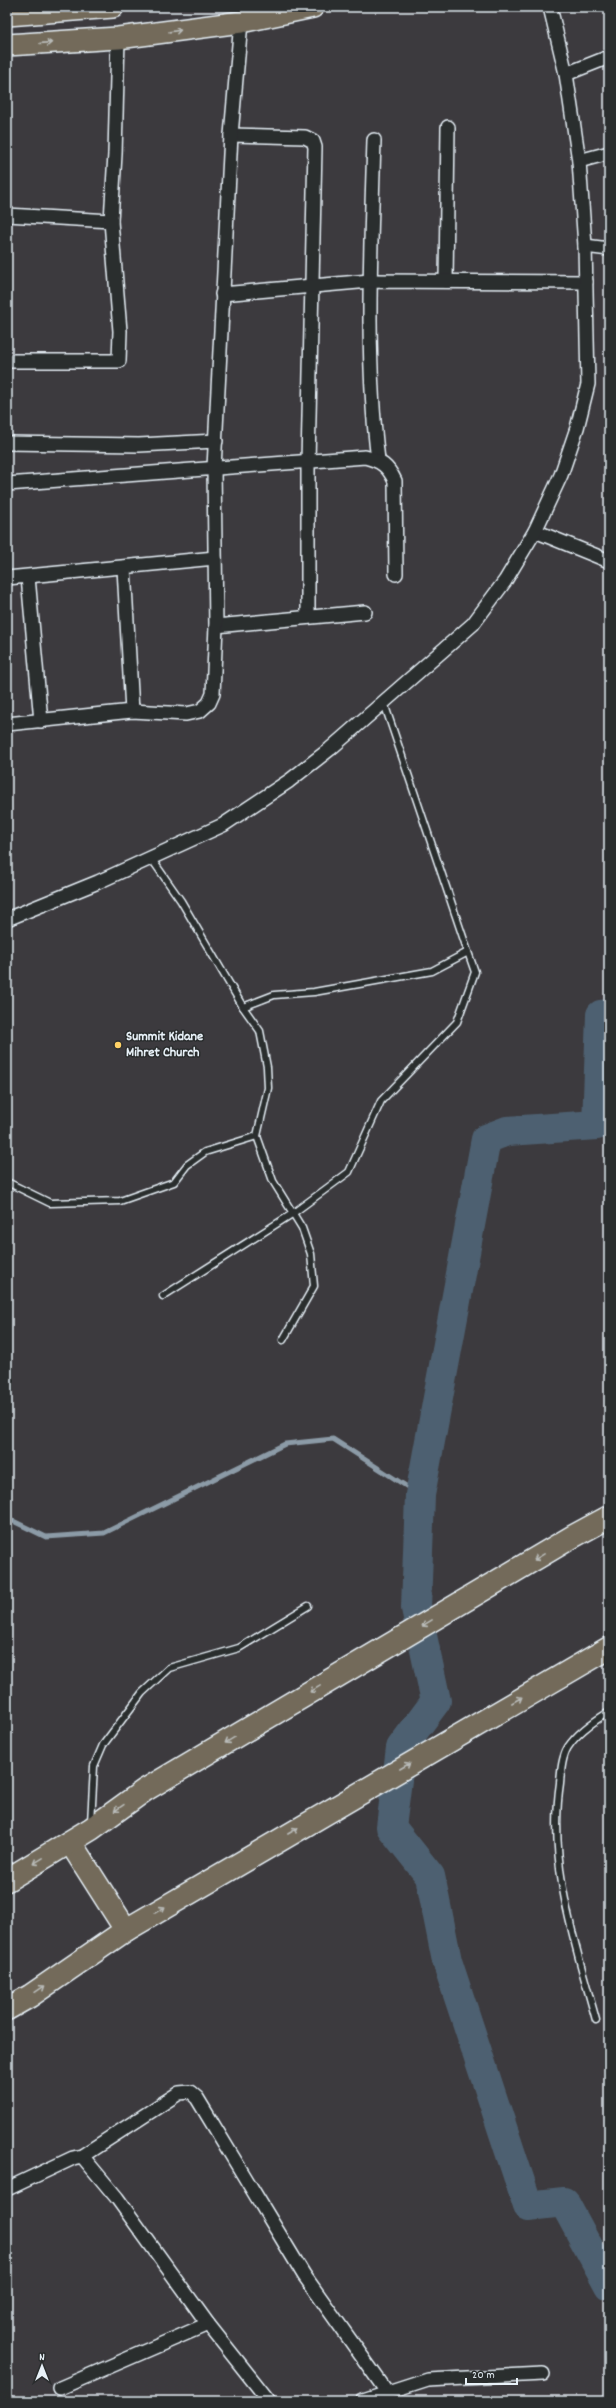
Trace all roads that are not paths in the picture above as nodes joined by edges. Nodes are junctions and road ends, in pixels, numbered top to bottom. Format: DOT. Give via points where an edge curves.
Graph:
graph roads {
  1 [pos="113,7"];
  2 [pos="313,7"];
  3 [pos="550,7"];
  4 [pos="7,15"];
  5 [pos="241,22"];
  6 [pos="118,38"];
  7 [pos="7,45"];
  8 [pos="609,57"];
  9 [pos="566,74"];
  10 [pos="448,127"];
  11 [pos="230,134"];
  12 [pos="374,140"];
  13 [pos="609,153"];
  14 [pos="579,161"];
  15 [pos="7,215"];
  16 [pos="111,221"];
  17 [pos="585,246"];
  18 [pos="609,249"];
  19 [pos="370,281"];
  20 [pos="446,281"];
  21 [pos="586,282"];
  22 [pos="312,287"];
  23 [pos="222,294"];
  24 [pos="7,362"];
  25 [pos="216,441"];
  26 [pos="7,443"];
  27 [pos="378,460"];
  28 [pos="308,462"];
  29 [pos="214,468"];
  30 [pos="7,484"];
  31 [pos="535,531"];
  32 [pos="215,558"];
  33 [pos="609,562"];
  34 [pos="124,568"];
  35 [pos="396,574"];
  36 [pos="7,578"];
  37 [pos="28,578"];
  38 [pos="365,612"];
  39 [pos="308,617"];
  40 [pos="216,626"];
  41 [pos="383,702"];
  42 [pos="132,711"];
  43 [pos="41,720"];
  44 [pos="7,724"];
  45 [pos="150,857"];
  46 [pos="7,919"];
  47 [pos="468,952"];
  48 [pos="242,1007"];
  49 [pos="257,1136"];
  50 [pos="7,1182"];
  51 [pos="292,1214"];
  52 [pos="163,1296"];
  53 [pos="283,1340"];
  54 [pos="609,1517"];
  55 [pos="308,1606"];
  56 [pos="609,1648"];
  57 [pos="609,1712"];
  58 [pos="90,1829"];
  59 [pos="70,1842"];
  60 [pos="7,1880"];
  61 [pos="126,1930"];
  62 [pos="7,2009"];
  63 [pos="596,2020"];
  64 [pos="82,2156"];
  65 [pos="7,2189"];
  66 [pos="208,2324"];
  67 [pos="543,2374"];
  68 [pos="60,2388"];
  69 [pos="387,2392"];
  70 [pos="269,2401"];
  71 [pos="364,2401"];
  1 -- 4 [label="main road"];
  2 -- 5 [label="main road"];
  3 -- 9 [label="street"];
  6 -- 5 [label="main road, one-way"];
  5 -- 11 [label="street"];
  7 -- 6 [label="main road, one-way"];
  6 -- 16 [label="street"];
  8 -- 9 [label="street"];
  9 -- 14 [label="street"];
  10 -- 20 [label="street"];
  11 -- 22 [label="street" via="305,136 313,141 315,147"];
  11 -- 23 [label="street"];
  12 -- 19 [label="street"];
  13 -- 14 [label="street"];
  14 -- 17 [label="street"];
  15 -- 16 [label="street"];
  16 -- 24 [label="street" via="120,332 119,362"];
  17 -- 18 [label="street"];
  17 -- 21 [label="street"];
  19 -- 20 [label="street"];
  19 -- 22 [label="street"];
  19 -- 27 [label="street" via="374,429"];
  20 -- 21 [label="street"];
  21 -- 31 [label="street" via="588,384 577,428 561,474"];
  22 -- 23 [label="street"];
  22 -- 28 [label="street"];
  23 -- 25 [label="street"];
  25 -- 26 [label="street" via="139,444"];
  25 -- 29 [label="street"];
  27 -- 28 [label="street" via="365,457"];
  27 -- 35 [label="street" via="390,470 395,481"];
  28 -- 29 [label="street"];
  28 -- 39 [label="street"];
  29 -- 30 [label="street"];
  29 -- 32 [label="street"];
  31 -- 33 [label="street"];
  31 -- 41 [label="street" via="505,581 473,624"];
  32 -- 34 [label="street"];
  32 -- 40 [label="street"];
  34 -- 37 [label="street"];
  34 -- 42 [label="street"];
  36 -- 37 [label="street"];
  37 -- 43 [label="street"];
  38 -- 39 [label="street"];
  39 -- 40 [label="street"];
  40 -- 42 [label="street" via="215,682 209,703 200,711 186,714"];
  41 -- 45 [label="street" via="330,749 282,786 223,825"];
  41 -- 47 [label="lane"];
  42 -- 43 [label="street"];
  43 -- 44 [label="street"];
  45 -- 46 [label="street" via="61,899"];
  45 -- 48 [label="lane" via="181,901"];
  47 -- 48 [label="lane" via="432,971 314,992 274,995"];
  47 -- 51 [label="lane" via="475,972 457,1022 381,1101 349,1172"];
  48 -- 49 [label="lane" via="260,1031 267,1067 268,1088"];
  49 -- 50 [label="lane" via="205,1152 187,1165 174,1182 120,1201 50,1203"];
  49 -- 51 [label="lane" via="273,1181"];
  51 -- 52 [label="lane"];
  51 -- 53 [label="lane" via="302,1228 311,1254 314,1286"];
  54 -- 58 [label="highway, one-way" via="145,1790"];
  55 -- 58 [label="lane" via="240,1648 169,1668 142,1693 103,1745 94,1766"];
  61 -- 56 [label="highway, one-way"];
  57 -- 63 [label="lane" via="586,1728 568,1748 562,1763 556,1836 564,1904"];
  58 -- 59 [label="highway"];
  59 -- 60 [label="highway, one-way"];
  59 -- 61 [label="highway"];
  62 -- 61 [label="highway, one-way"];
  64 -- 65 [label="street"];
  64 -- 66 [label="street" via="117,2198"];
  64 -- 69 [label="street" via="179,2093 190,2092 304,2275"];
  66 -- 68 [label="street"];
  66 -- 70 [label="street"];
  67 -- 69 [label="street" via="428,2380"];
  69 -- 71 [label="street"];
}
